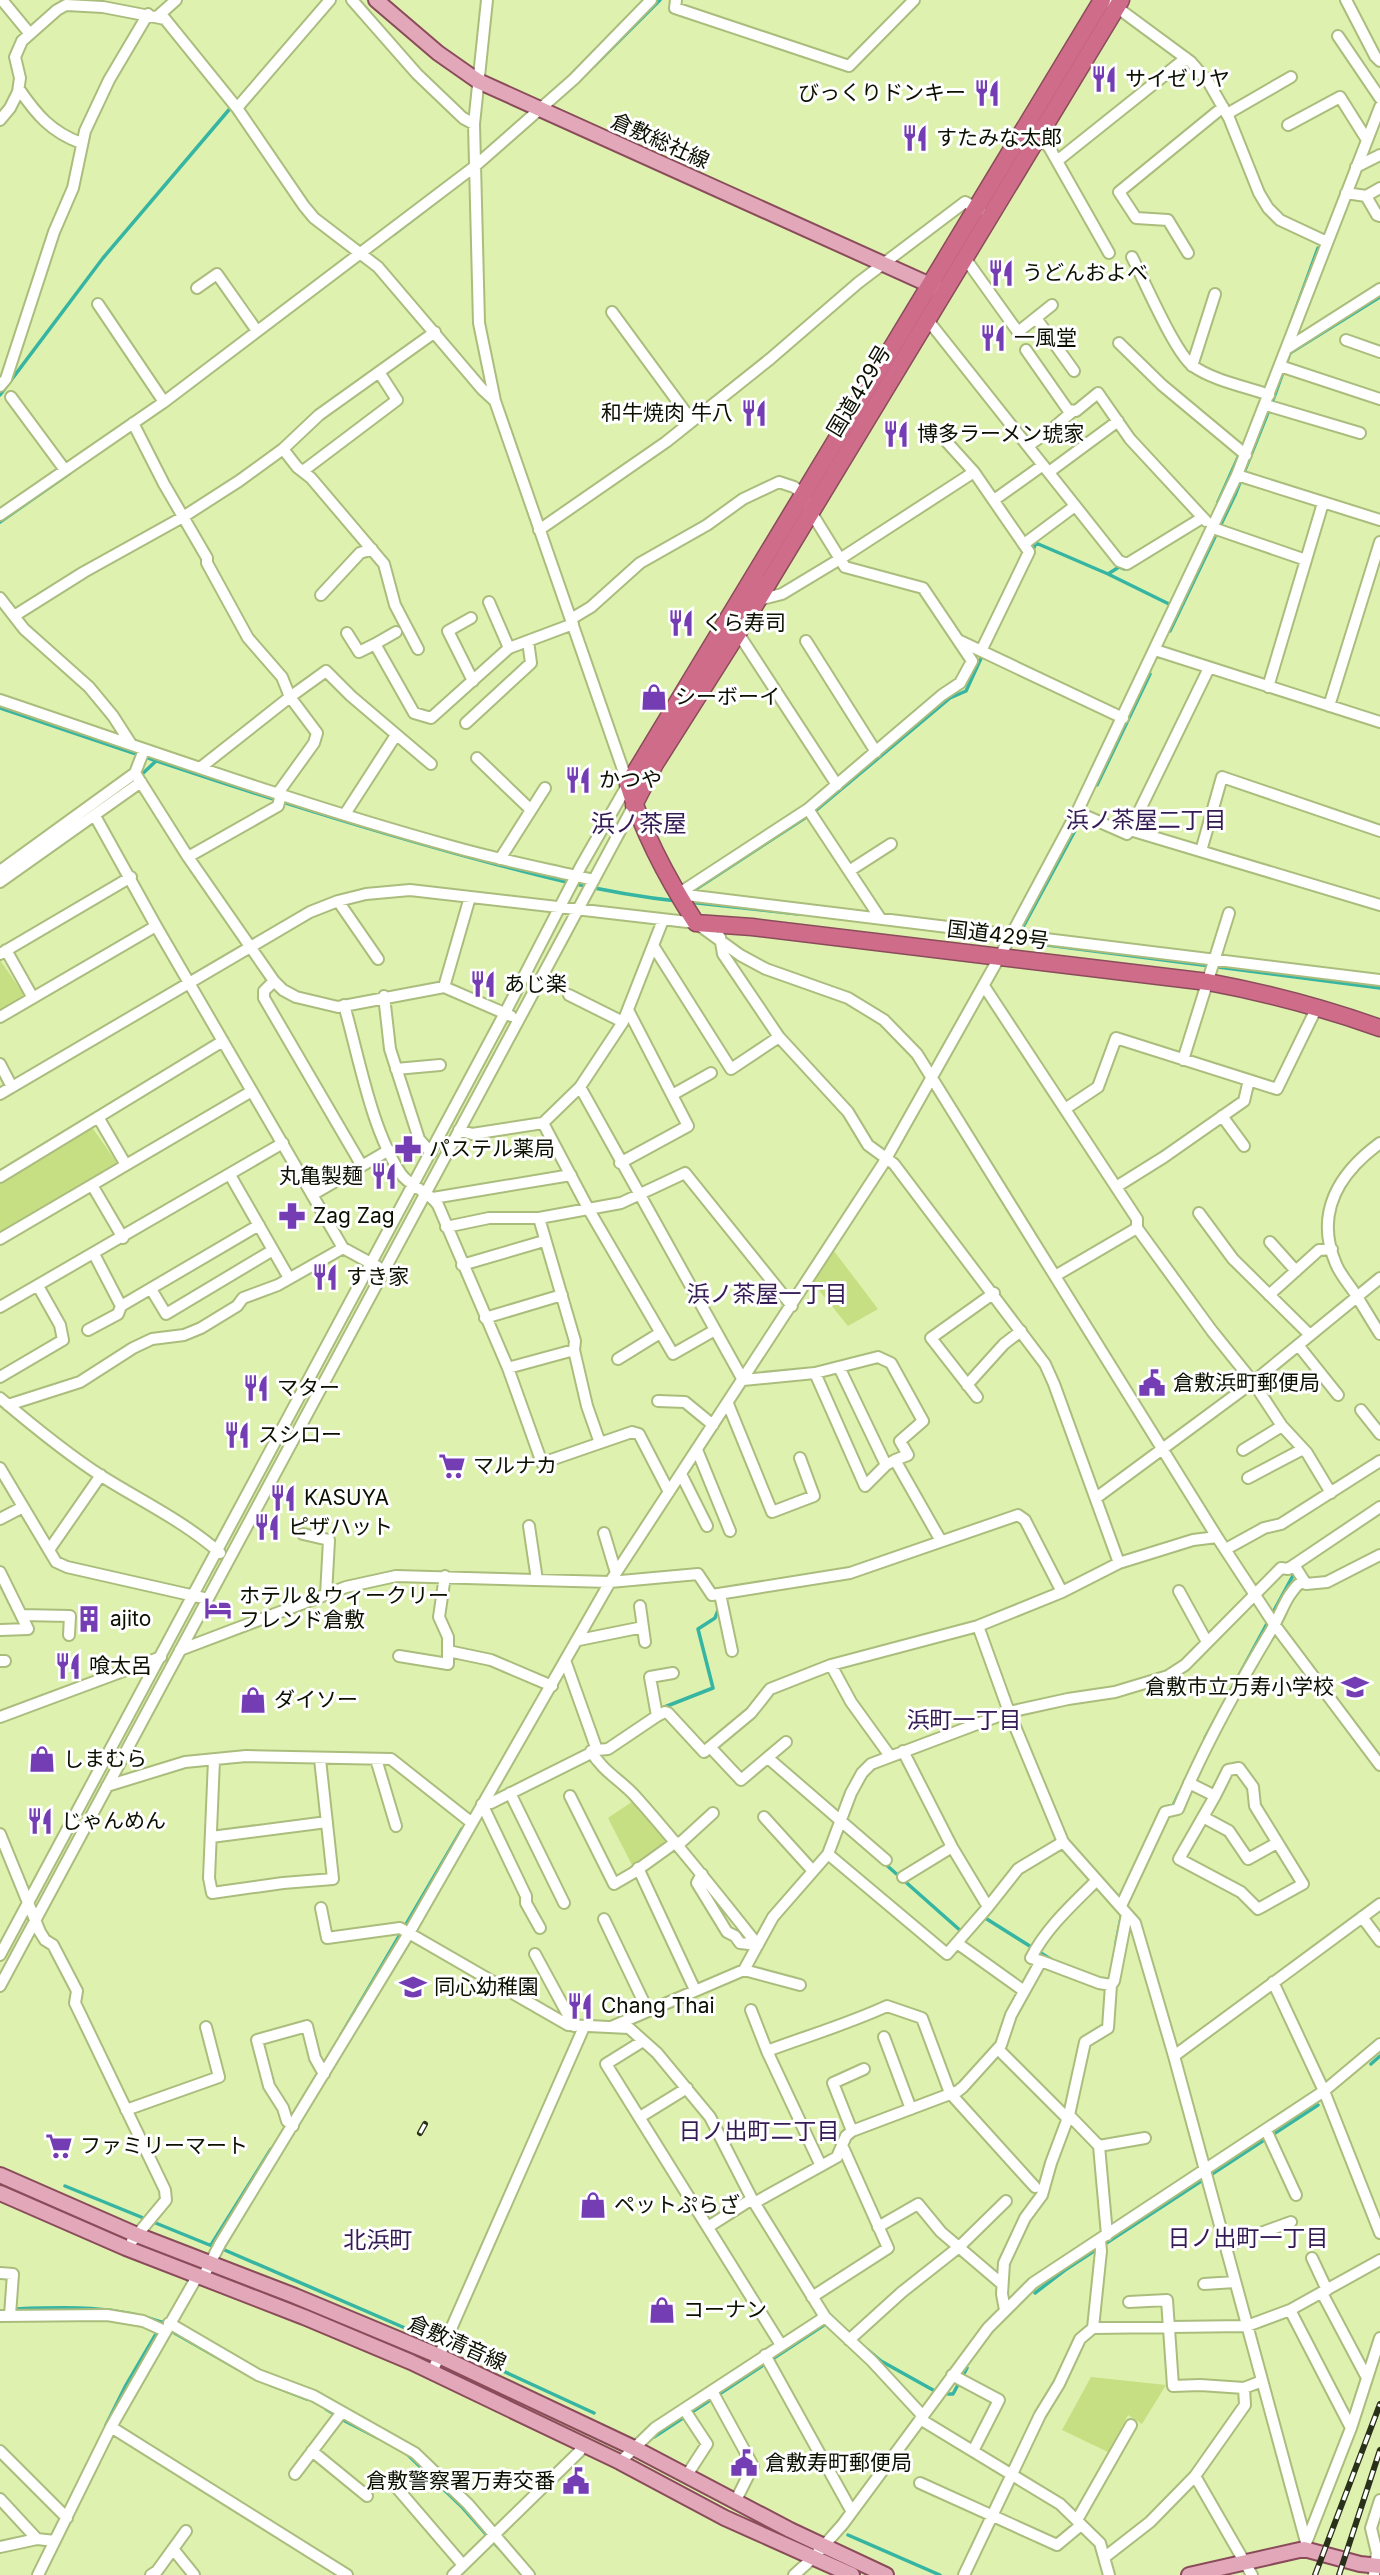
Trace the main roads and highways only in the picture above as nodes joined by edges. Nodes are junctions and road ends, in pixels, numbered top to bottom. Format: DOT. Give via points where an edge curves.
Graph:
graph roads {
  1 [pos="376,0"];
  2 [pos="1112,1"];
  3 [pos="984,212"];
  4 [pos="937,288"];
  5 [pos="634,805"];
  6 [pos="1380,1028"];
  7 [pos="0,2175"];
  8 [pos="0,2193"];
  9 [pos="209,2263"];
  10 [pos="818,2552"];
  11 [pos="1249,2568"];
  12 [pos="1377,2569"];
  13 [pos="852,2575"];
  14 [pos="886,2575"];
  15 [pos="1189,2575"];
  1 -- 4 [label="main road, 倉敷総社線" via="478,81"];
  2 -- 3 [label="highway, 国道429号"];
  2 -- 3 [label="highway, 国道429号" via="1038,138"];
  3 -- 4 [label="highway, 国道429号"];
  3 -- 4 [label="highway, 国道429号" via="965,258"];
  4 -- 5 [label="highway, 国道429号" via="927,319"];
  4 -- 5 [label="highway, 国道429号" via="803,494 628,784"];
  5 -- 6 [label="highway, 国道429号" via="696,923 723,933 1007,943 1213,970 1264,993"];
  7 -- 9 [label="main road, 倉敷清音線" via="144,2226"];
  8 -- 9 [label="main road, 倉敷清音線" via="127,2248"];
  9 -- 10 [label="main road, 倉敷清音線" via="620,2462 725,2518"];
  9 -- 10 [label="main road, 倉敷清音線" via="439,2356 634,2448 736,2500"];
  10 -- 13 [label="main road, 倉敷清音線"];
  10 -- 14 [label="main road, 倉敷清音線"];
  11 -- 12 [label="main road" via="1305,2545"];
  11 -- 15 [label="main road"];
}
